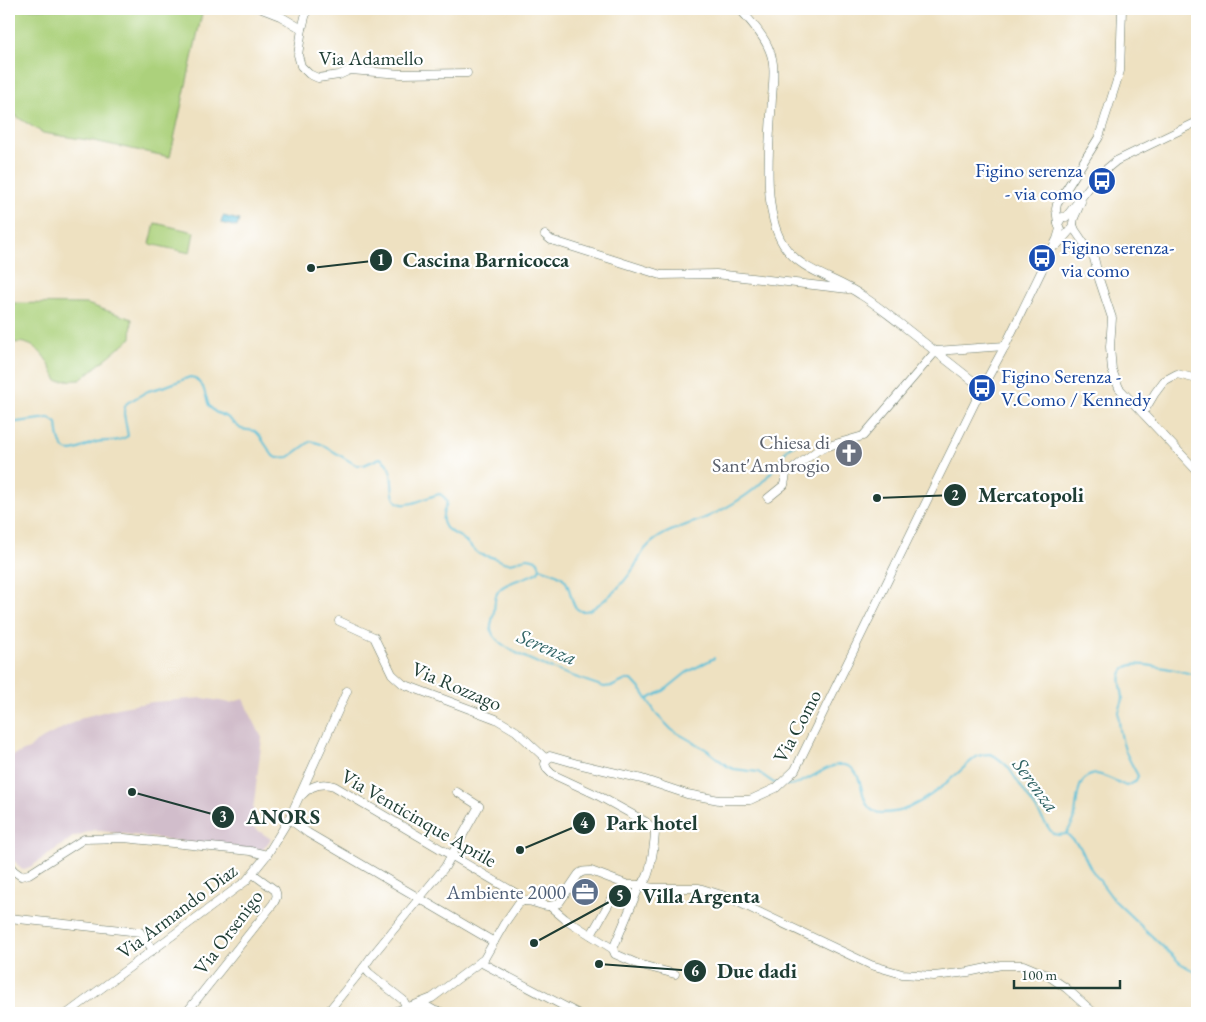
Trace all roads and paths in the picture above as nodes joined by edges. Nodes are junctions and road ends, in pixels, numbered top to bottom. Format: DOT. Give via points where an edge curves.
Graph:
graph roads {
  1 [pos="262,9"];
  2 [pos="307,9"];
  3 [pos="740,9"];
  4 [pos="1122,9"];
  5 [pos="302,29"];
  6 [pos="467,74"];
  7 [pos="1197,122"];
  8 [pos="1067,224"];
  9 [pos="545,235"];
  10 [pos="853,290"];
  11 [pos="1005,346"];
  12 [pos="984,347"];
  13 [pos="936,352"];
  14 [pos="997,361"];
  15 [pos="1197,379"];
  16 [pos="982,388"];
  17 [pos="1143,413"];
  18 [pos="1197,471"];
  19 [pos="768,498"];
  20 [pos="339,621"];
  21 [pos="347,691"];
  22 [pos="549,758"];
  23 [pos="310,773"];
  24 [pos="334,786"];
  25 [pos="457,792"];
  26 [pos="297,800"];
  27 [pos="289,819"];
  28 [pos="268,855"];
  29 [pos="452,855"];
  30 [pos="9,865"];
  31 [pos="253,874"];
  32 [pos="640,885"];
  33 [pos="419,899"];
  34 [pos="610,900"];
  35 [pos="523,901"];
  36 [pos="551,907"];
  37 [pos="9,918"];
  38 [pos="591,935"];
  39 [pos="494,942"];
  40 [pos="613,949"];
  41 [pos="153,950"];
  42 [pos="480,962"];
  43 [pos="364,967"];
  44 [pos="675,974"];
  45 [pos="421,1003"];
  46 [pos="407,1007"];
  47 [pos="68,1013"];
  48 [pos="186,1013"];
  49 [pos="327,1013"];
  50 [pos="390,1013"];
  51 [pos="420,1013"];
  52 [pos="446,1013"];
  53 [pos="577,1013"];
  54 [pos="1094,1013"];
  1 -- 5 [label="street, Via Adamello"];
  2 -- 5 [label="street"];
  3 -- 10 [label="street" via="769,49 774,68 768,178 776,230 795,259"];
  4 -- 8 [label="street" via="1120,71 1102,128 1057,204 1056,209"];
  5 -- 6 [label="street, Via Adamello" via="298,55 301,66 318,78 350,70"];
  7 -- 8 [label="street, Via Como" via="1105,169 1088,189"];
  8 -- 11 [label="street, Via Como"];
  8 -- 17 [label="street" via="1094,258 1112,318 1112,370 1119,388"];
  9 -- 10 [label="street" via="551,240 661,275 716,274"];
  10 -- 13 [label="street"];
  11 -- 12 [label="street"];
  11 -- 14 [label="street, Via Como"];
  12 -- 13 [label="street"];
  12 -- 14 [label="street"];
  13 -- 16 [label="street"];
  13 -- 19 [label="street" via="863,436 818,450 786,474 784,485"];
  14 -- 16 [label="street, Via Como"];
  15 -- 17 [label="street" via="1177,374 1164,381"];
  16 -- 22 [label="street, Via Como" via="795,770 776,788 750,800 719,800"];
  17 -- 18 [label="street"];
  20 -- 22 [label="street, Via Rozzago" via="374,637 392,674 403,684 496,719"];
  21 -- 23 [label="street, Via Armando Diaz"];
  22 -- 32 [label="street" via="545,764 552,774 597,795 655,830 648,874"];
  23 -- 24 [label="street"];
  23 -- 26 [label="street, Via Armando Diaz"];
  24 -- 26 [label="street, Via Venticinque Aprile" via="319,784"];
  24 -- 29 [label="street, Via Venticinque Aprile"];
  25 -- 29 [label="street" via="479,806"];
  26 -- 27 [label="street, Via Armando Diaz"];
  27 -- 28 [label="street, Via Armando Diaz"];
  27 -- 33 [label="street"];
  28 -- 30 [label="street" via="124,838 84,839 29,874 21,876"];
  28 -- 31 [label="street, Via Armando Diaz"];
  29 -- 33 [label="street"];
  29 -- 35 [label="street, Via Venticinque Aprile" via="517,894"];
  31 -- 41 [label="street, Via Armando Diaz"];
  31 -- 48 [label="street, Via Orsenigo" via="275,890 276,899"];
  32 -- 36 [label="street" via="628,885 591,871 583,872 559,902"];
  32 -- 40 [label="street"];
  32 -- 54 [label="street" via="699,888 725,896 871,965 902,974 934,976 1023,965 1048,975"];
  33 -- 39 [label="street"];
  33 -- 43 [label="street"];
  34 -- 38 [label="street"];
  35 -- 36 [label="street"];
  35 -- 39 [label="street"];
  36 -- 38 [label="street"];
  37 -- 41 [label="street" via="140,932"];
  38 -- 40 [label="street"];
  39 -- 42 [label="street"];
  40 -- 44 [label="street" via="615,954 638,964"];
  41 -- 47 [label="street, Via Armando Diaz"];
  42 -- 45 [label="street"];
  42 -- 53 [label="street"];
  43 -- 46 [label="street"];
  43 -- 49 [label="street"];
  45 -- 46 [label="street"];
  45 -- 51 [label="street"];
  45 -- 52 [label="street" via="434,1011"];
  46 -- 50 [label="street"];
}
